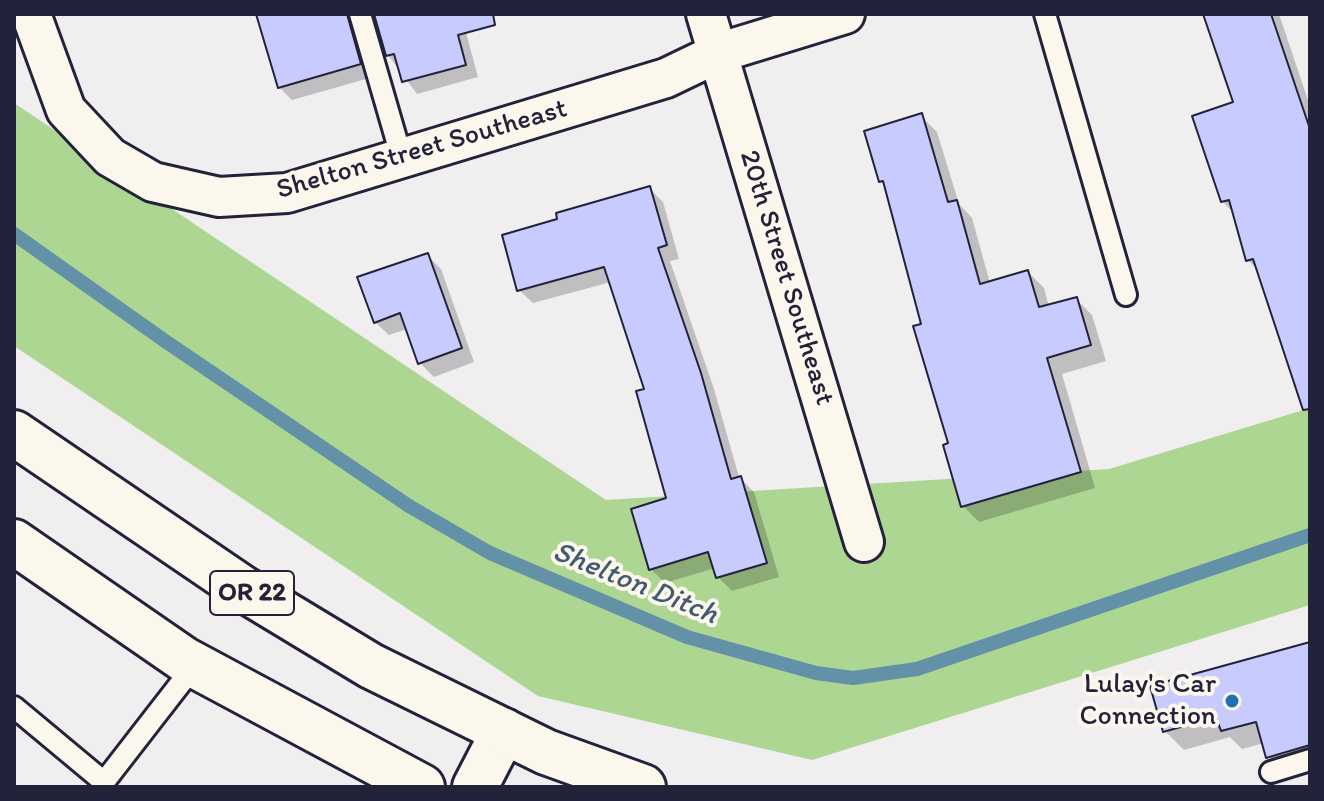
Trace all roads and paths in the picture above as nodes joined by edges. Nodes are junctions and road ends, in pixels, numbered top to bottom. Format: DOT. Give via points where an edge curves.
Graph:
graph roads {
  1 [pos="31,14"];
  2 [pos="360,14"];
  3 [pos="706,14"];
  4 [pos="845,14"];
  5 [pos="1045,14"];
  6 [pos="718,53"];
  7 [pos="402,159"];
  8 [pos="1126,295"];
  9 [pos="14,433"];
  10 [pos="14,542"];
  11 [pos="864,542"];
  12 [pos="194,666"];
  13 [pos="14,707"];
  14 [pos="504,731"];
  15 [pos="1310,760"];
  16 [pos="1271,772"];
  17 [pos="107,785"];
  18 [pos="422,787"];
  19 [pos="475,787"];
  20 [pos="643,787"];
  1 -- 7 [label="street, Shelton Street Southeast" via="66,110 110,157 153,182 219,197 287,193"];
  2 -- 7 [label="lane"];
  3 -- 6 [label="street, 20th Street Southeast"];
  4 -- 6 [label="street, Shelton Street Southeast"];
  5 -- 8 [label="lane"];
  6 -- 7 [label="street, Shelton Street Southeast" via="666,78"];
  6 -- 11 [label="street, 20th Street Southeast"];
  9 -- 14 [label="main road, OR 22" via="371,666"];
  10 -- 12 [label="main road"];
  12 -- 17 [label="lane"];
  12 -- 18 [label="main road"];
  13 -- 17 [label="lane"];
  14 -- 19 [label="main road"];
  14 -- 20 [label="main road, OR 22"];
  15 -- 16 [label="lane"];
}
